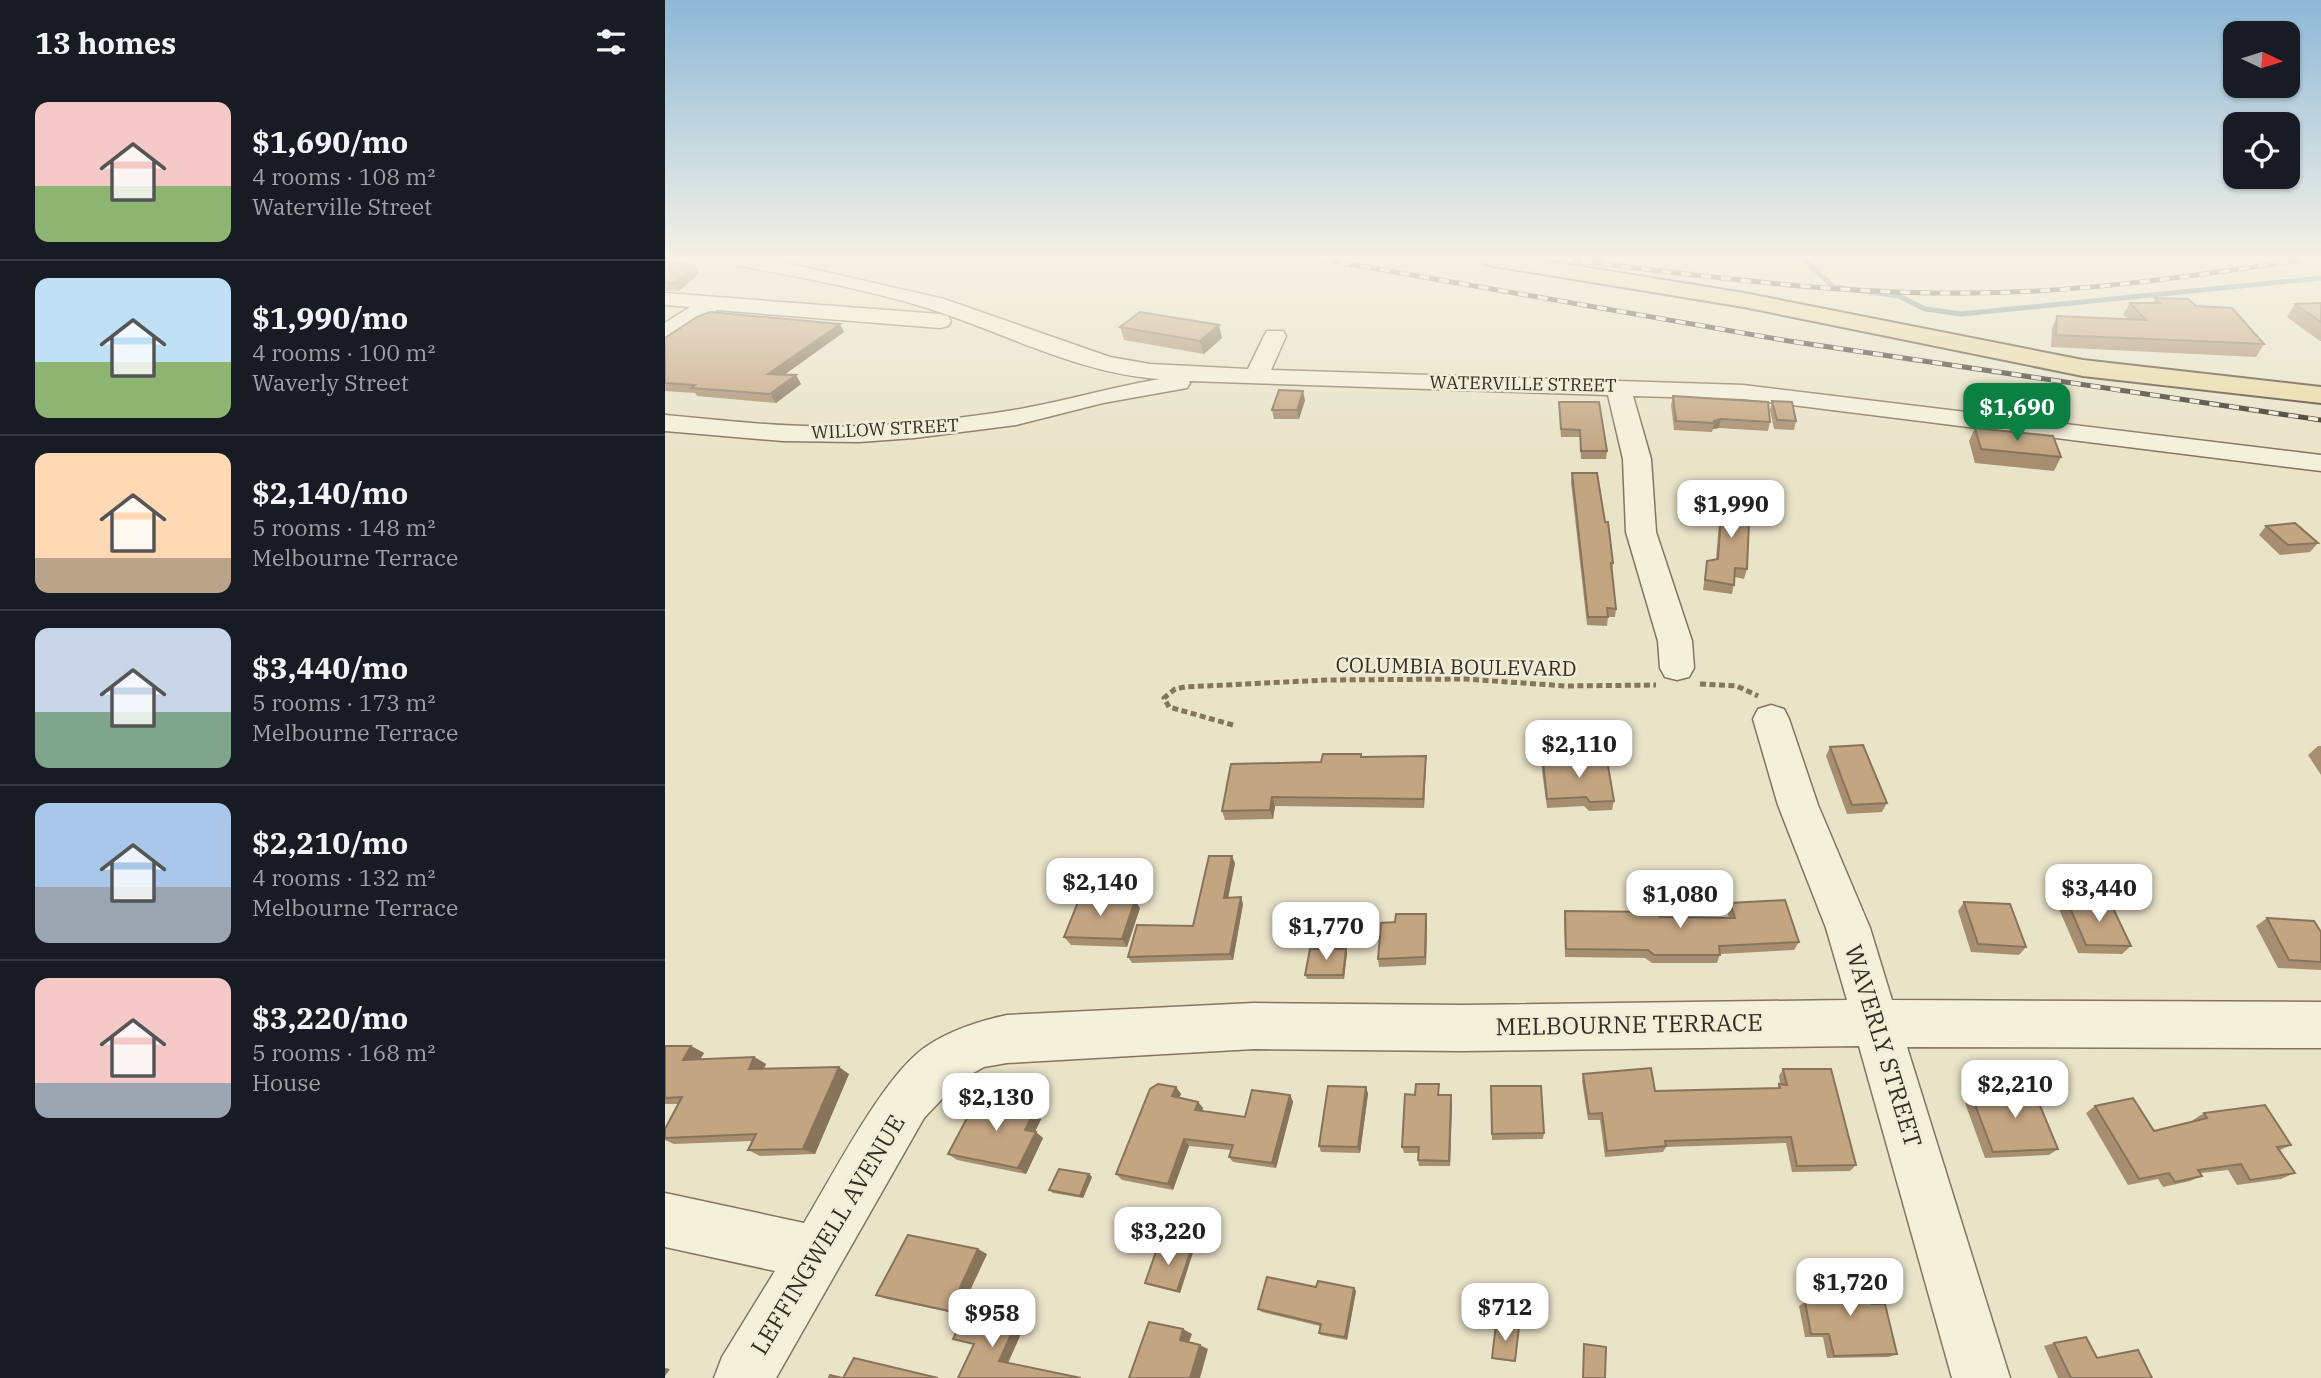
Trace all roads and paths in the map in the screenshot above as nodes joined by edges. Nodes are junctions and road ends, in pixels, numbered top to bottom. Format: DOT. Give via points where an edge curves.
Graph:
graph roads {
  1 [pos="680,323"];
  2 [pos="991,323"];
  3 [pos="1860,323"];
  4 [pos="665,333"];
  5 [pos="1275,336"];
  6 [pos="1117,365"];
  7 [pos="1199,375"];
  8 [pos="1256,377"];
  9 [pos="1618,387"];
  10 [pos="2321,395"];
  11 [pos="1103,396"];
  12 [pos="665,423"];
  13 [pos="2321,463"];
  14 [pos="1674,679"];
  15 [pos="1771,719"];
  16 [pos="1233,725"];
  17 [pos="1878,1024"];
  18 [pos="2321,1025"];
  19 [pos="942,1064"];
  20 [pos="665,1220"];
  21 [pos="816,1253"];
  22 [pos="743,1378"];
  23 [pos="1982,1378"];
  1 -- 4 [label="street"];
  2 -- 6 [label="street, WATERVILLE STREET"];
  3 -- 10 [label="main road" via="2071,366"];
  5 -- 8 [label="street"];
  6 -- 7 [label="street, WATERVILLE STREET"];
  6 -- 11 [label="street"];
  7 -- 8 [label="street, WATERVILLE STREET"];
  7 -- 11 [label="street, WILLOW STREET"];
  8 -- 9 [label="street, WATERVILLE STREET"];
  9 -- 13 [label="street, WATERVILLE STREET" via="1790,396"];
  9 -- 14 [label="street" via="1637,459 1641,531 1675,640"];
  11 -- 12 [label="street, WILLOW STREET" via="1016,417 859,434"];
  14 -- 15 [label="path, COLUMBIA BOULEVARD" via="1742,686 1758,697"];
  14 -- 16 [label="path, COLUMBIA BOULEVARD" via="1566,686 1465,679 1326,680 1185,687 1164,698 1169,707"];
  15 -- 17 [label="street, WAVERLY STREET"];
  17 -- 18 [label="street, MELBOURNE TERRACE"];
  17 -- 19 [label="street, MELBOURNE TERRACE" via="1180,1028 1007,1039 978,1045"];
  17 -- 23 [label="street, WAVERLY STREET"];
  19 -- 21 [label="street, LEFFINGWELL AVENUE" via="907,1101"];
  20 -- 21 [label="street"];
  21 -- 22 [label="street, LEFFINGWELL AVENUE"];
}
